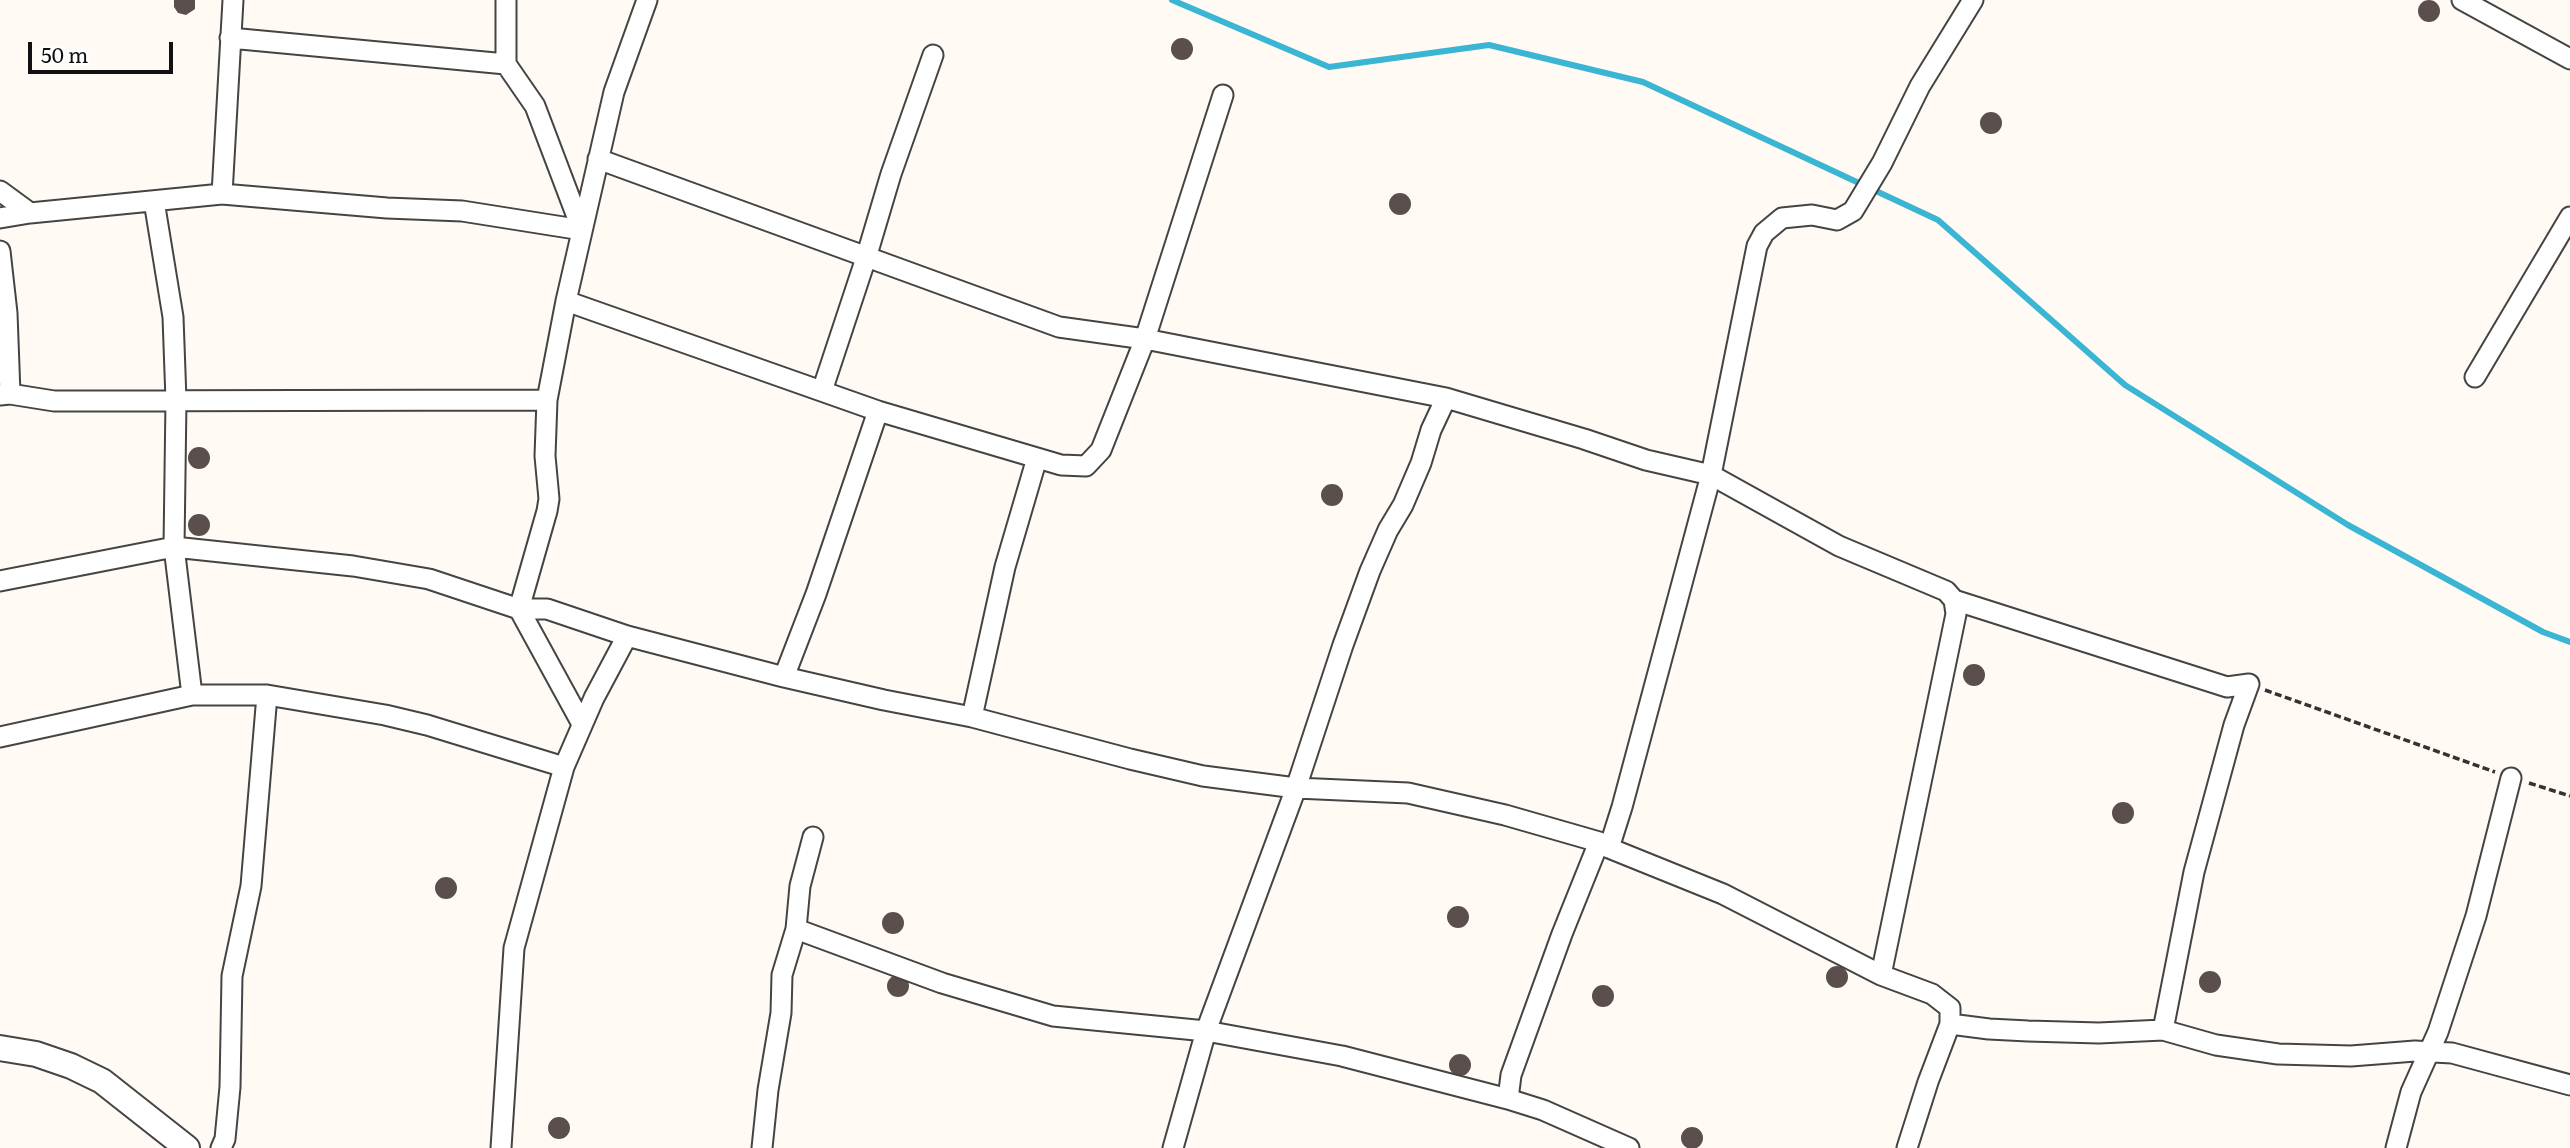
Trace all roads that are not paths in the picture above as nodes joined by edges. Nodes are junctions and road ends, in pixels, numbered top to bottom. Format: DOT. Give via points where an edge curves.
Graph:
graph roads {
  1 [pos="233,0"];
  2 [pos="506,0"];
  3 [pos="647,0"];
  4 [pos="1973,0"];
  5 [pos="2462,0"];
  6 [pos="230,38"];
  7 [pos="933,55"];
  8 [pos="2570,59"];
  9 [pos="506,64"];
  10 [pos="1223,94"];
  11 [pos="598,159"];
  12 [pos="0,191"];
  13 [pos="222,194"];
  14 [pos="155,201"];
  15 [pos="30,213"];
  16 [pos="2570,217"];
  17 [pos="0,218"];
  18 [pos="582,230"];
  19 [pos="0,251"];
  20 [pos="866,258"];
  21 [pos="566,301"];
  22 [pos="1145,339"];
  23 [pos="2475,377"];
  24 [pos="822,391"];
  25 [pos="5,394"];
  26 [pos="1446,398"];
  27 [pos="176,400"];
  28 [pos="547,400"];
  29 [pos="878,411"];
  30 [pos="1037,458"];
  31 [pos="1710,475"];
  32 [pos="174,547"];
  33 [pos="0,581"];
  34 [pos="1954,600"];
  35 [pos="519,609"];
  36 [pos="627,636"];
  37 [pos="784,677"];
  38 [pos="191,695"];
  39 [pos="267,695"];
  40 [pos="972,717"];
  41 [pos="582,724"];
  42 [pos="0,737"];
  43 [pos="564,767"];
  44 [pos="2511,778"];
  45 [pos="1296,789"];
  46 [pos="813,837"];
  47 [pos="1604,845"];
  48 [pos="796,929"];
  49 [pos="1881,975"];
  50 [pos="1950,1024"];
  51 [pos="2163,1030"];
  52 [pos="1206,1031"];
  53 [pos="0,1048"];
  54 [pos="2429,1051"];
  55 [pos="2570,1085"];
  56 [pos="1508,1099"];
  57 [pos="187,1148"];
  58 [pos="221,1148"];
  59 [pos="501,1148"];
  60 [pos="762,1148"];
  61 [pos="1173,1148"];
  62 [pos="1629,1148"];
  63 [pos="1907,1148"];
  64 [pos="2396,1148"];
  1 -- 6 [label="street"];
  2 -- 9 [label="street"];
  3 -- 11 [label="street" via="614,92"];
  4 -- 31 [label="street" via="1920,86 1853,211 1837,220 1812,215 1782,218 1764,233 1757,246"];
  5 -- 8 [label="street"];
  6 -- 9 [label="street"];
  6 -- 13 [label="street"];
  7 -- 20 [label="street"];
  9 -- 18 [label="street" via="535,106"];
  10 -- 22 [label="street"];
  11 -- 18 [label="street"];
  11 -- 20 [label="street"];
  12 -- 15 [label="street"];
  13 -- 14 [label="street"];
  13 -- 18 [label="street" via="463,211"];
  14 -- 15 [label="street"];
  14 -- 27 [label="street" via="173,317"];
  15 -- 17 [label="street"];
  16 -- 23 [label="street"];
  18 -- 21 [label="street"];
  19 -- 25 [label="street" via="7,313"];
  20 -- 22 [label="street" via="1059,327"];
  20 -- 24 [label="street"];
  21 -- 24 [label="street"];
  21 -- 28 [label="street"];
  22 -- 26 [label="street"];
  22 -- 30 [label="street" via="1096,458 1081,468"];
  24 -- 29 [label="street"];
  25 -- 27 [label="street" via="54,401"];
  26 -- 31 [label="street" via="1646,460"];
  26 -- 45 [label="street" via="1404,505 1370,571"];
  27 -- 28 [label="street"];
  27 -- 32 [label="street"];
  28 -- 35 [label="street" via="549,499"];
  29 -- 30 [label="street"];
  29 -- 37 [label="street"];
  30 -- 40 [label="street" via="1005,567"];
  31 -- 34 [label="street" via="1839,546 1947,591"];
  31 -- 47 [label="street" via="1622,807"];
  32 -- 33 [label="street"];
  32 -- 35 [label="street" via="429,579"];
  32 -- 38 [label="street"];
  34 -- 49 [label="street" via="1956,614"];
  34 -- 51 [label="street" via="2227,687 2249,684 2194,872"];
  35 -- 36 [label="street" via="547,609"];
  35 -- 41 [label="street"];
  36 -- 37 [label="street"];
  36 -- 41 [label="street"];
  37 -- 40 [label="street"];
  38 -- 39 [label="street"];
  38 -- 42 [label="street"];
  39 -- 43 [label="street" via="427,725"];
  39 -- 58 [label="street" via="251,886 232,976 230,1087"];
  40 -- 45 [label="street" via="1203,776"];
  41 -- 43 [label="street"];
  43 -- 59 [label="street" via="514,948"];
  44 -- 54 [label="street" via="2476,916"];
  45 -- 47 [label="street" via="1408,793 1505,815"];
  45 -- 52 [label="street"];
  46 -- 48 [label="street" via="800,886"];
  47 -- 49 [label="street" via="1723,894"];
  47 -- 56 [label="street" via="1562,934 1511,1075"];
  48 -- 52 [label="street" via="942,983 1053,1016"];
  48 -- 60 [label="street" via="782,975"];
  49 -- 50 [label="street" via="1932,994 1950,1008"];
  50 -- 51 [label="street" via="2099,1033"];
  50 -- 63 [label="street"];
  51 -- 54 [label="street" via="2216,1045 2278,1054"];
  52 -- 56 [label="street" via="1329,1053"];
  52 -- 61 [label="street"];
  53 -- 57 [label="street" via="48,1058 102,1081"];
  54 -- 55 [label="street" via="2487,1061"];
  54 -- 64 [label="street" via="2411,1092"];
  56 -- 62 [label="street"];
}
